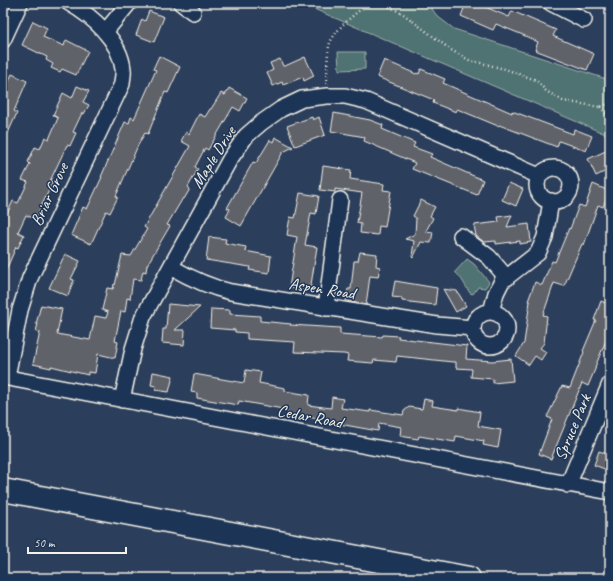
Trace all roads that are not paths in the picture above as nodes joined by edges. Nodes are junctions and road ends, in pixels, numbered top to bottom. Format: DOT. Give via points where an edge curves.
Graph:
graph roads {
  1 [pos="20,3"];
  2 [pos="69,3"];
  3 [pos="129,3"];
  4 [pos="181,3"];
  5 [pos="551,3"];
  6 [pos="193,12"];
  7 [pos="584,20"];
  8 [pos="105,32"];
  9 [pos="3,40"];
  10 [pos="539,176"];
  11 [pos="340,200"];
  12 [pos="552,202"];
  13 [pos="461,236"];
  14 [pos="171,267"];
  15 [pos="506,278"];
  16 [pos="326,308"];
  17 [pos="491,312"];
  18 [pos="473,328"];
  19 [pos="5,377"];
  20 [pos="610,384"];
  21 [pos="122,400"];
  22 [pos="568,484"];
  23 [pos="3,490"];
  24 [pos="610,492"];
  25 [pos="469,578"];
  1 -- 9 [label="street"];
  2 -- 8 [label="street, Briar Grove" via="91,17"];
  3 -- 8 [label="street"];
  4 -- 6 [label="street"];
  5 -- 7 [label="street"];
  8 -- 19 [label="street, Briar Grove" via="120,56 124,70 122,84 30,278"];
  10 -- 12 [label="street" via="538,192"];
  10 -- 12 [label="street" via="548,168 554,168 560,169 569,177 567,194 563,199"];
  10 -- 14 [label="street, Maple Drive" via="366,101 345,96 302,99 281,109 246,136 230,159"];
  11 -- 16 [label="street"];
  12 -- 15 [label="street" via="545,237 538,253"];
  13 -- 15 [label="street" via="489,258"];
  14 -- 16 [label="street, Aspen Road" via="212,288"];
  14 -- 21 [label="street, Maple Drive" via="142,317"];
  15 -- 17 [label="street" via="496,292"];
  16 -- 18 [label="street, Aspen Road"];
  17 -- 18 [label="street" via="479,316"];
  17 -- 18 [label="street" via="497,313 505,321 507,332 501,342 491,346 485,345 476,339"];
  19 -- 21 [label="street, Cedar Road"];
  20 -- 22 [label="street, Spruce Park"];
  21 -- 22 [label="street, Cedar Road"];
  22 -- 24 [label="street, Cedar Road"];
  23 -- 25 [label="highway"];
}
